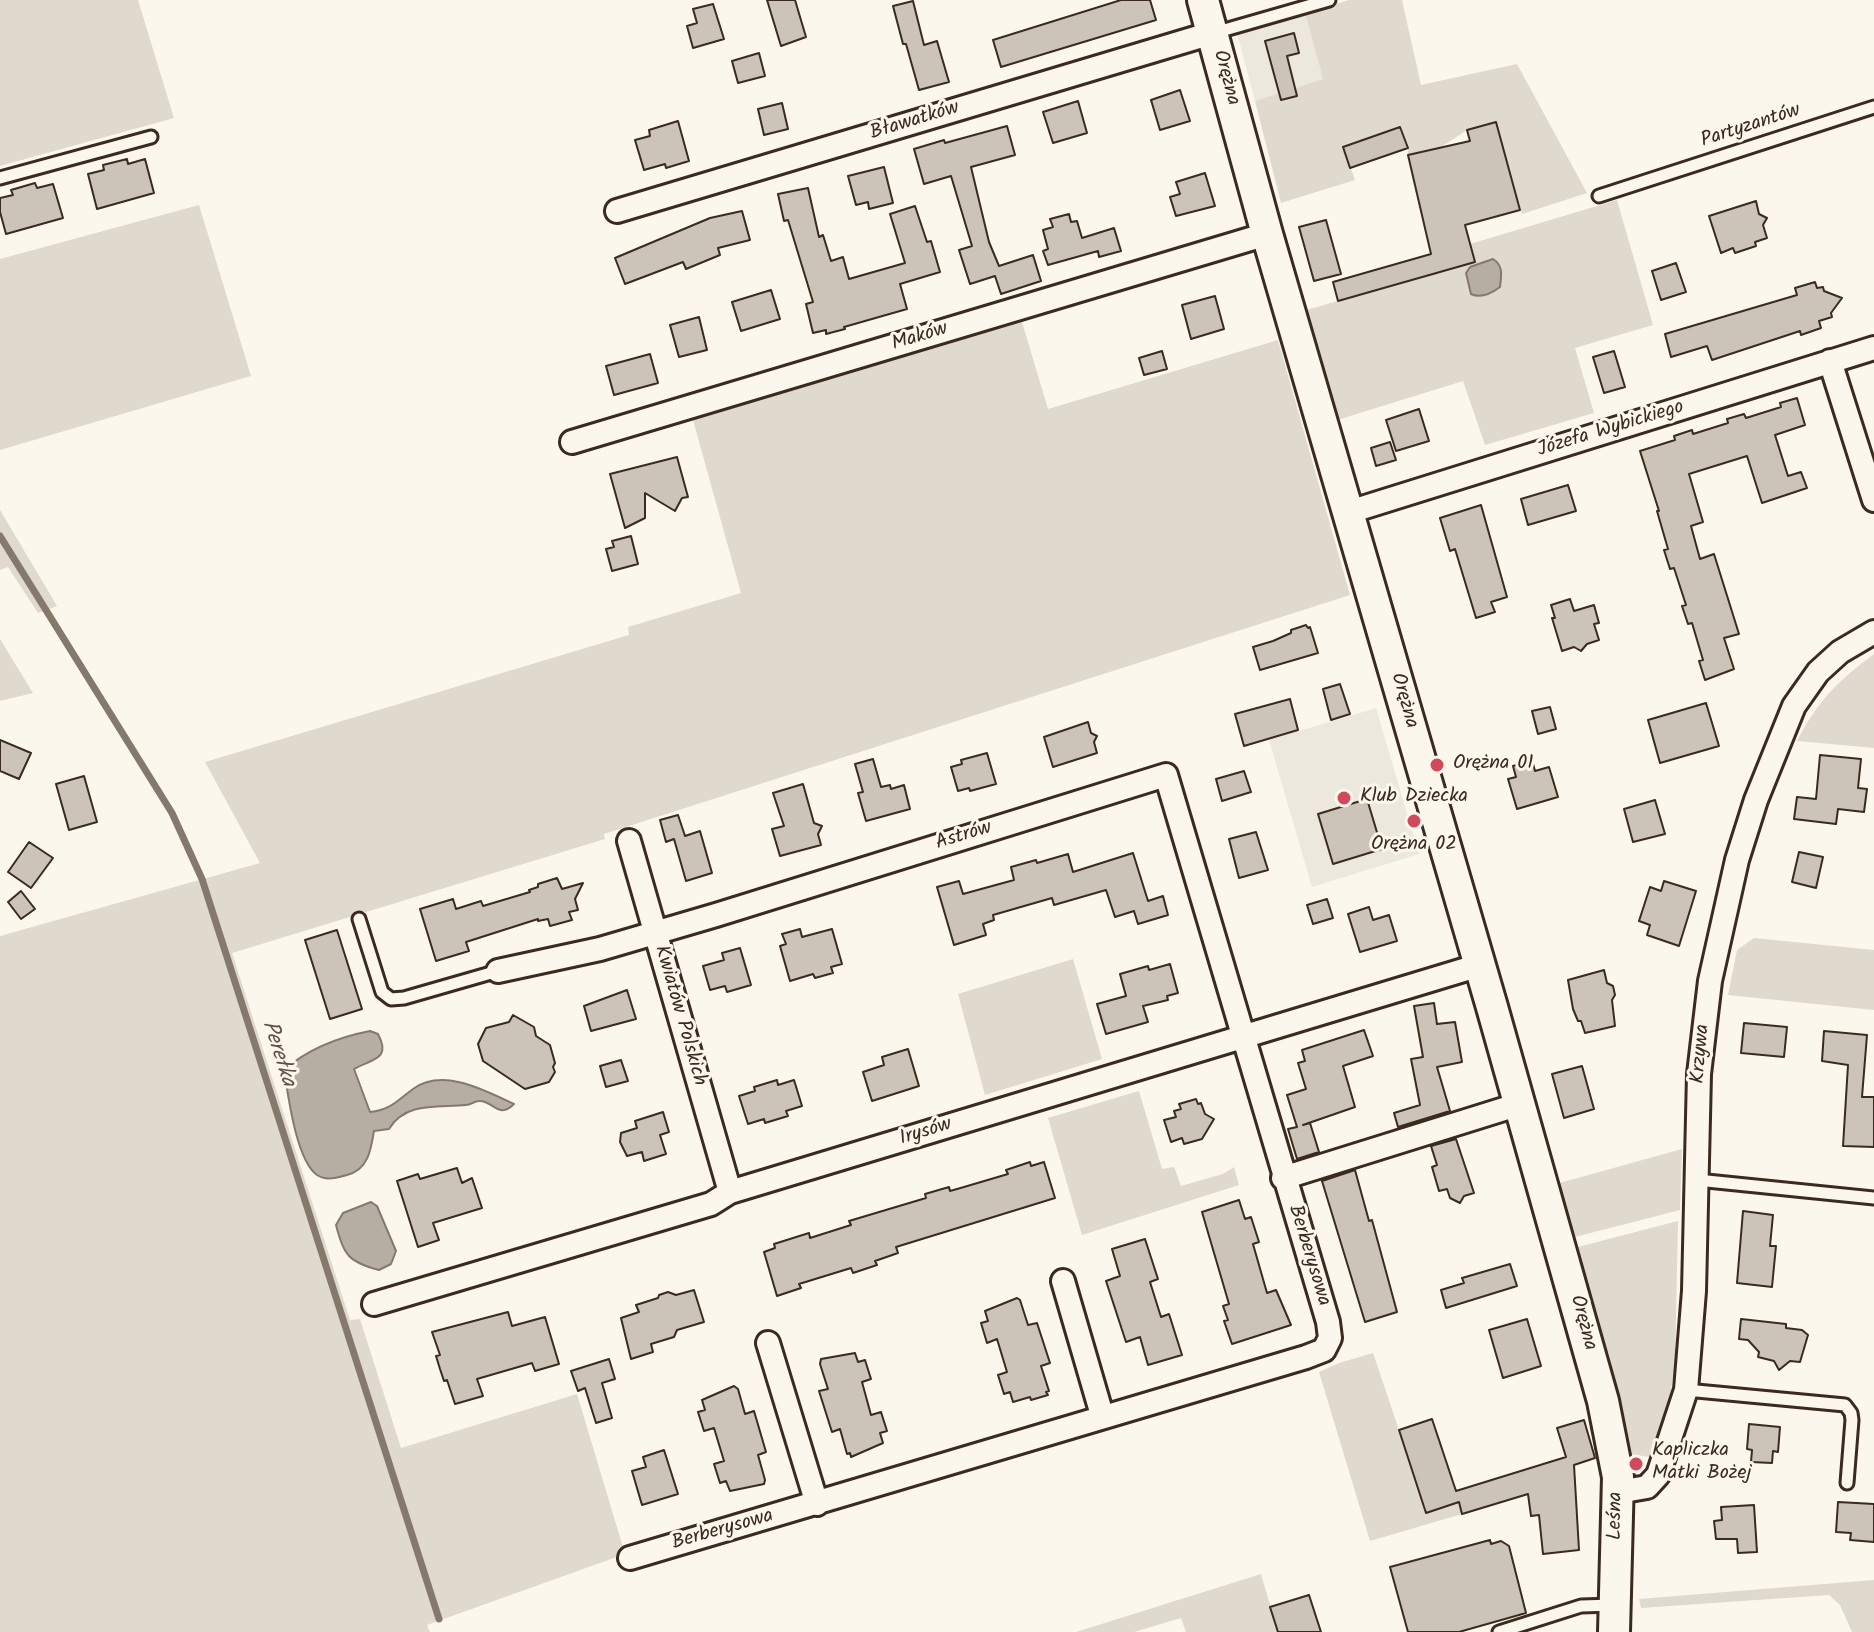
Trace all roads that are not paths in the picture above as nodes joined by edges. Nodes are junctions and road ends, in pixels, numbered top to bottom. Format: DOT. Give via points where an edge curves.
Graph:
graph roads {
  1 [pos="1203,0"];
  2 [pos="1329,0"];
  3 [pos="1212,33"];
  4 [pos="1874,107"];
  5 [pos="151,137"];
  6 [pos="0,178"];
  7 [pos="1599,196"];
  8 [pos="617,211"];
  9 [pos="1267,234"];
  10 [pos="1874,348"];
  11 [pos="1830,361"];
  12 [pos="572,442"];
  13 [pos="1874,500"];
  14 [pos="1349,512"];
  15 [pos="1874,632"];
  16 [pos="629,841"];
  17 [pos="359,919"];
  18 [pos="655,933"];
  19 [pos="1480,965"];
  20 [pos="498,971"];
  21 [pos="1243,1037"];
  22 [pos="1520,1104"];
  23 [pos="1283,1178"];
  24 [pos="1697,1180"];
  25 [pos="730,1192"];
  26 [pos="1874,1198"];
  27 [pos="1063,1281"];
  28 [pos="374,1304"];
  29 [pos="768,1343"];
  30 [pos="1686,1390"];
  31 [pos="1603,1401"];
  32 [pos="1102,1415"];
  33 [pos="1847,1483"];
  34 [pos="1618,1492"];
  35 [pos="817,1504"];
  36 [pos="630,1558"];
  37 [pos="1614,1619"];
  38 [pos="1499,1632"];
  1 -- 3 [label="street, Orężna"];
  2 -- 3 [label="lane"];
  3 -- 8 [label="street, Bławatków"];
  3 -- 9 [label="street, Orężna"];
  4 -- 7 [label="lane, Partyzantów"];
  5 -- 6 [label="lane"];
  9 -- 12 [label="street, Maków"];
  9 -- 14 [label="street, Orężna"];
  10 -- 11 [label="street, Józefa Wybickiego"];
  11 -- 13 [label="street"];
  11 -- 14 [label="street, Józefa Wybickiego"];
  14 -- 19 [label="street, Orężna"];
  15 -- 24 [label="street, Krzywa" via="1840,652 1808,684 1785,725 1756,800 1710,981 1699,1074"];
  16 -- 18 [label="street, Kwiatów Polskich"];
  17 -- 20 [label="lane" via="382,992 391,999"];
  18 -- 20 [label="street, Astrów"];
  18 -- 21 [label="street, Astrów" via="1166,775"];
  18 -- 25 [label="street, Kwiatów Polskich"];
  19 -- 21 [label="street, Irysów"];
  19 -- 22 [label="street, Orężna"];
  21 -- 23 [label="street"];
  21 -- 25 [label="street, Irysów"];
  22 -- 23 [label="street, Berberysowa"];
  22 -- 31 [label="street, Orężna"];
  23 -- 32 [label="street, Berberysowa" via="1328,1322 1330,1338 1324,1350"];
  24 -- 26 [label="lane"];
  24 -- 30 [label="street, Krzywa"];
  25 -- 28 [label="street, Irysów" via="711,1204"];
  27 -- 32 [label="street"];
  29 -- 35 [label="street"];
  30 -- 33 [label="lane" via="1845,1405 1852,1420"];
  30 -- 34 [label="street, Krzywa" via="1658,1475 1647,1487"];
  31 -- 34 [label="street, Leśna"];
  32 -- 35 [label="street, Berberysowa"];
  34 -- 37 [label="street, Leśna"];
  35 -- 36 [label="street, Berberysowa"];
  37 -- 38 [label="lane" via="1581,1606"];
}
